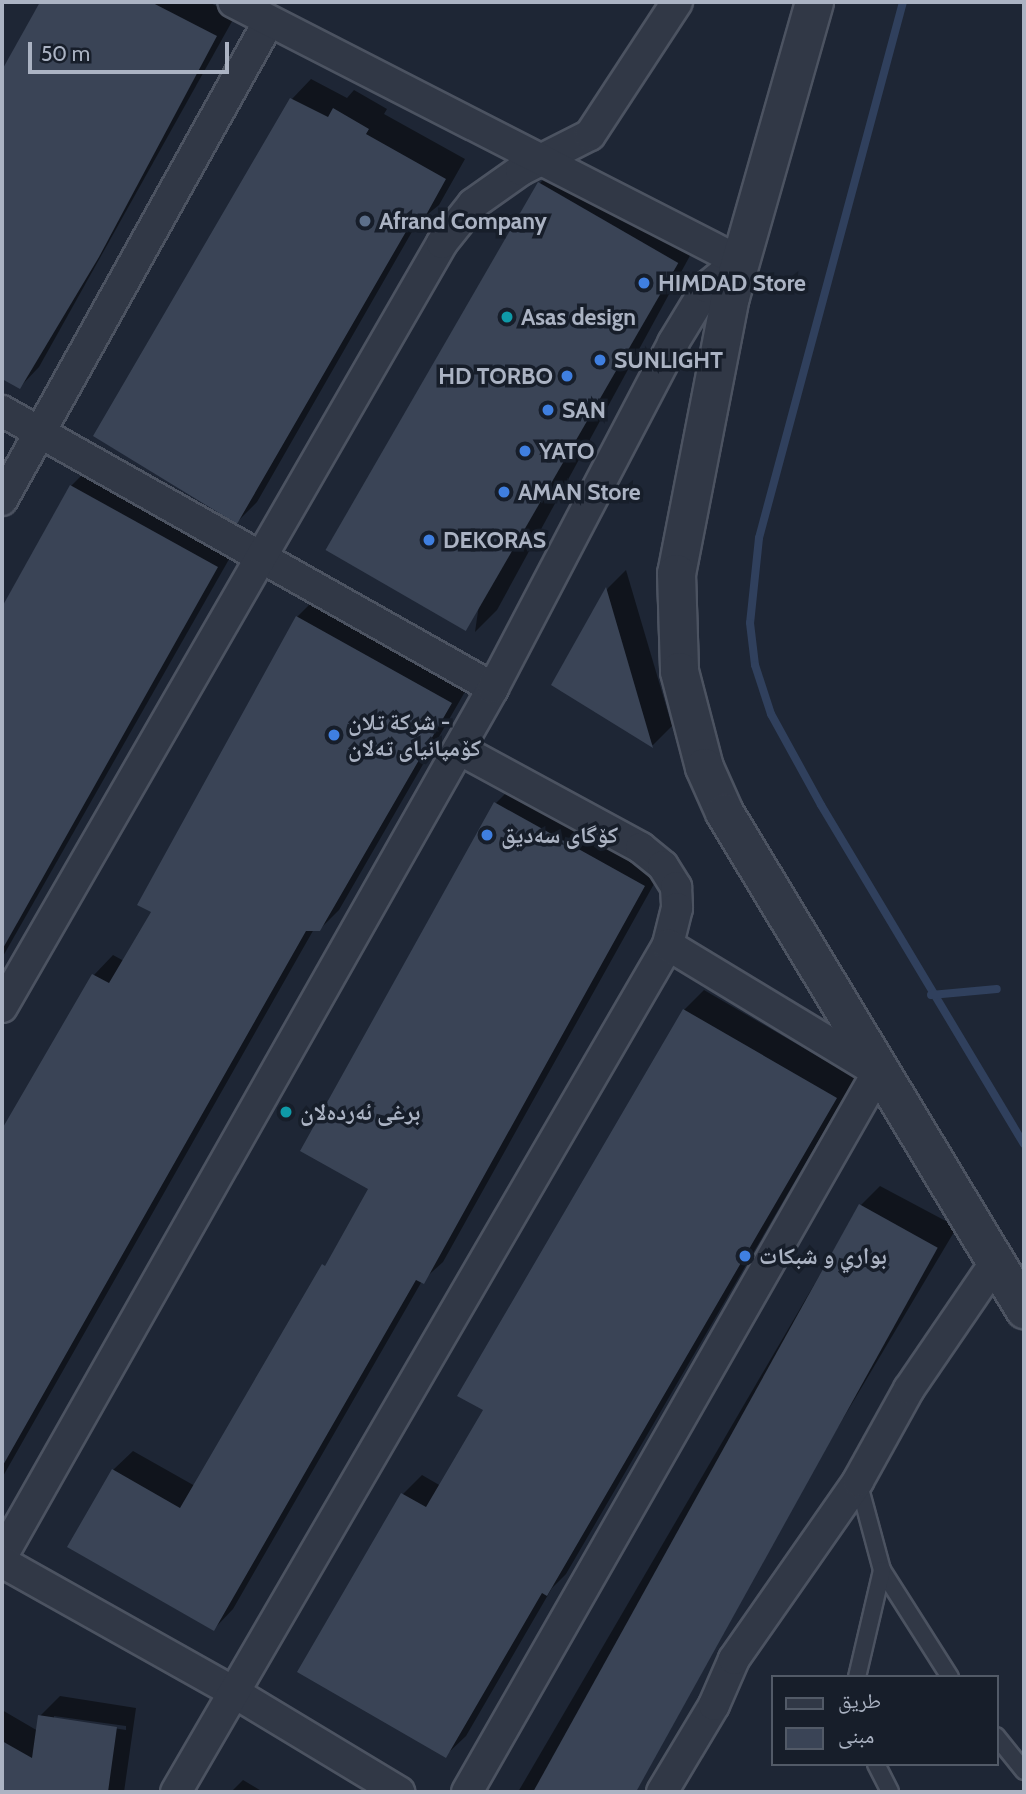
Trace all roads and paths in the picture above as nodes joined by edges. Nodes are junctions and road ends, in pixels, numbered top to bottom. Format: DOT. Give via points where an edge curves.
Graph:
graph roads {
  1 [pos="233,2"];
  2 [pos="677,2"];
  3 [pos="814,2"];
  4 [pos="269,21"];
  5 [pos="537,162"];
  6 [pos="739,261"];
  7 [pos="2,411"];
  8 [pos="40,432"];
  9 [pos="2,500"];
  10 [pos="261,558"];
  11 [pos="493,688"];
  12 [pos="459,749"];
  13 [pos="668,945"];
  14 [pos="2,1007"];
  15 [pos="878,1072"];
  16 [pos="995,1263"];
  17 [pos="1024,1309"];
  18 [pos="858,1480"];
  19 [pos="2,1556"];
  20 [pos="2,1562"];
  21 [pos="881,1570"];
  22 [pos="857,1675"];
  23 [pos="949,1675"];
  24 [pos="235,1693"];
  25 [pos="998,1738"];
  26 [pos="877,1766"];
  27 [pos="1024,1771"];
  28 [pos="176,1792"];
  29 [pos="399,1792"];
  30 [pos="467,1792"];
  31 [pos="662,1792"];
  32 [pos="890,1792"];
  1 -- 4 [label="street"];
  2 -- 5 [label="street" via="590,135"];
  3 -- 6 [label="street"];
  4 -- 5 [label="street"];
  4 -- 8 [label="street"];
  5 -- 6 [label="street"];
  5 -- 10 [label="street" via="472,204 442,243"];
  6 -- 11 [label="street" via="708,287 673,342"];
  6 -- 15 [label="street" via="676,573 679,671 704,767 724,812"];
  7 -- 8 [label="street"];
  8 -- 9 [label="street"];
  8 -- 10 [label="street"];
  10 -- 11 [label="street"];
  10 -- 14 [label="street"];
  11 -- 12 [label="street"];
  12 -- 13 [label="street" via="641,848 663,866 676,887 677,908"];
  12 -- 19 [label="street"];
  13 -- 15 [label="street"];
  13 -- 24 [label="street"];
  15 -- 16 [label="street"];
  15 -- 30 [label="street"];
  16 -- 17 [label="street"];
  16 -- 18 [label="street" via="909,1389"];
  18 -- 21 [label="lane"];
  18 -- 31 [label="street" via="734,1659 714,1705"];
  20 -- 24 [label="street"];
  21 -- 22 [label="lane"];
  21 -- 23 [label="lane"];
  24 -- 28 [label="street"];
  24 -- 29 [label="street"];
  25 -- 27 [label="lane"];
  26 -- 32 [label="lane"];
}
